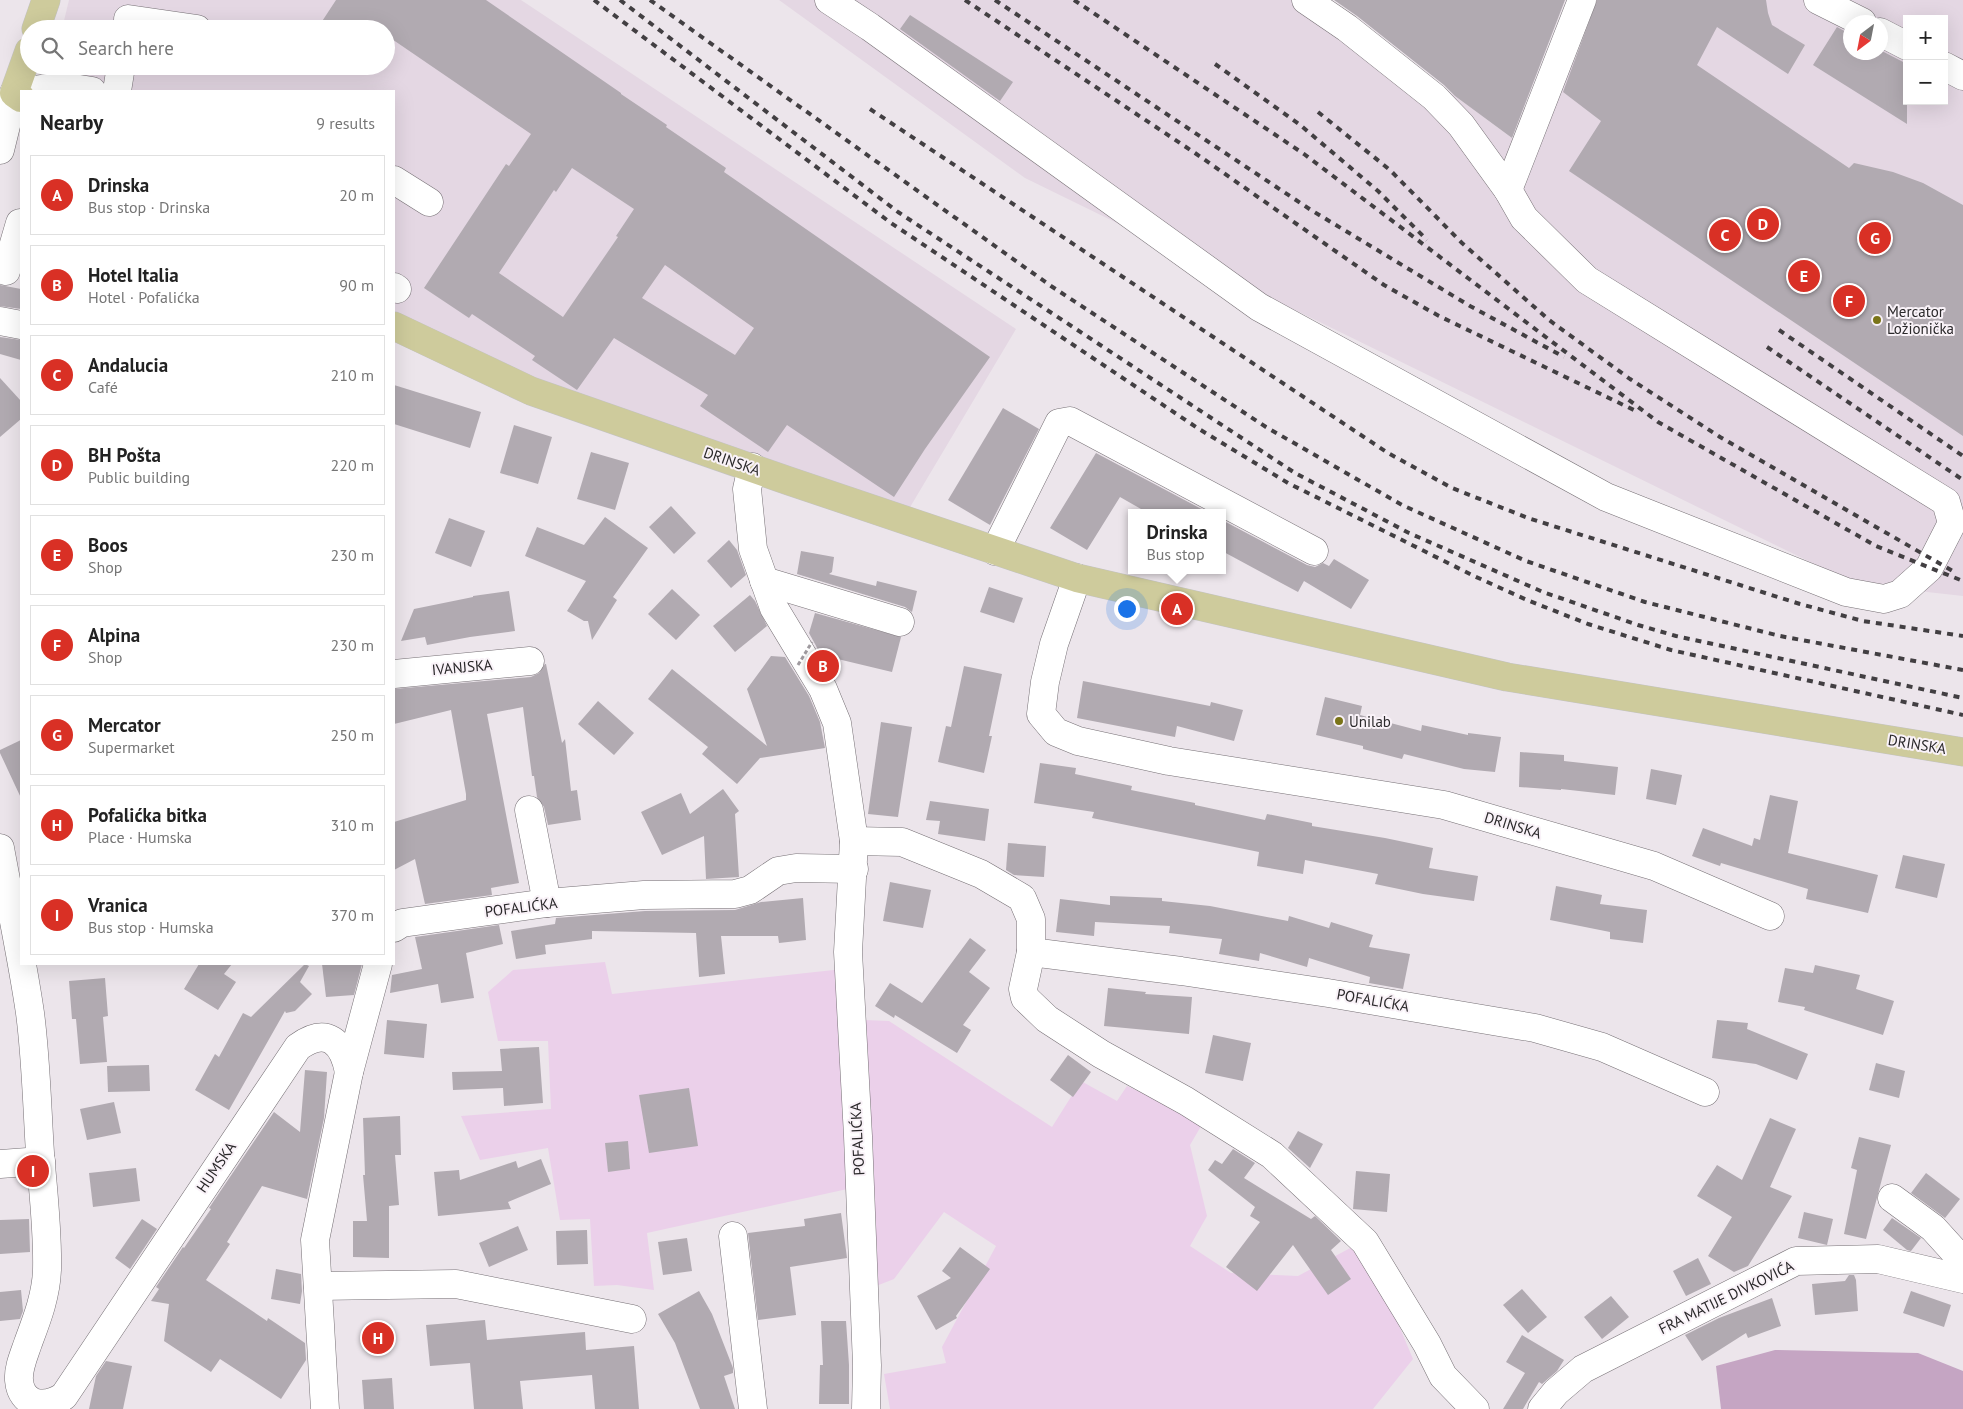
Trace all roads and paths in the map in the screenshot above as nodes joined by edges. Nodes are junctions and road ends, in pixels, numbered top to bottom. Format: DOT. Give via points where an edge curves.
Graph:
graph roads {
  1 [pos="46,0"];
  2 [pos="829,0"];
  3 [pos="1306,0"];
  4 [pos="1582,0"];
  5 [pos="1818,0"];
  6 [pos="1848,15"];
  7 [pos="129,16"];
  8 [pos="39,20"];
  9 [pos="150,20"];
  10 [pos="1888,36"];
  11 [pos="1903,44"];
  12 [pos="1948,68"];
  13 [pos="22,75"];
  14 [pos="120,75"];
  15 [pos="1963,76"];
  16 [pos="26,90"];
  17 [pos="86,90"];
  18 [pos="117,90"];
  19 [pos="17,91"];
  20 [pos="0,150"];
  21 [pos="395,181"];
  22 [pos="1508,190"];
  23 [pos="429,202"];
  24 [pos="14,222"];
  25 [pos="6,271"];
  26 [pos="0,321"];
  27 [pos="20,325"];
  28 [pos="395,326"];
  29 [pos="752,467"];
  30 [pos="995,551"];
  31 [pos="1314,551"];
  32 [pos="1077,578"];
  33 [pos="764,581"];
  34 [pos="900,622"];
  35 [pos="812,642"];
  36 [pos="530,661"];
  37 [pos="798,665"];
  38 [pos="395,674"];
  39 [pos="1963,752"];
  40 [pos="529,810"];
  41 [pos="854,841"];
  42 [pos="0,848"];
  43 [pos="854,869"];
  44 [pos="547,903"];
  45 [pos="1770,916"];
  46 [pos="395,927"];
  47 [pos="1032,952"];
  48 [pos="20,959"];
  49 [pos="21,965"];
  50 [pos="378,965"];
  51 [pos="349,1072"];
  52 [pos="1704,1092"];
  53 [pos="41,1162"];
  54 [pos="0,1164"];
  55 [pos="1892,1198"];
  56 [pos="733,1236"];
  57 [pos="1963,1261"];
  58 [pos="1963,1280"];
  59 [pos="318,1286"];
  60 [pos="632,1320"];
  61 [pos="49,1408"];
  62 [pos="325,1409"];
  63 [pos="753,1409"];
  64 [pos="866,1409"];
  65 [pos="1475,1409"];
  66 [pos="1542,1409"];
  1 -- 8 [label="main road"];
  2 -- 22 [label="street" via="1259,306 1606,498 1846,592 1884,599 1900,594 1929,568 1952,523 1946,502 1587,280 1524,218"];
  3 -- 22 [label="street" via="1348,28 1434,97 1461,125"];
  4 -- 22 [label="street"];
  5 -- 6 [label="street"];
  7 -- 9 [label="street"];
  10 -- 11 [label="street"];
  12 -- 15 [label="street"];
  13 -- 19 [label="main road"];
  14 -- 18 [label="street"];
  16 -- 17 [label="street" via="61,86"];
  19 -- 20 [label="street"];
  21 -- 23 [label="street"];
  24 -- 25 [label="street"];
  26 -- 27 [label="street"];
  28 -- 29 [label="main road, DRINSKA" via="531,391"];
  29 -- 30 [label="main road, DRINSKA"];
  29 -- 33 [label="street, POFALIĆKA" via="747,489 753,549"];
  30 -- 31 [label="street" via="1059,423 1070,421"];
  30 -- 32 [label="main road, DRINSKA"];
  32 -- 39 [label="main road, DRINSKA" via="1507,677"];
  32 -- 45 [label="street, DRINSKA" via="1054,644 1045,682 1041,714 1056,732 1078,741 1169,761 1444,805 1654,866"];
  33 -- 34 [label="street"];
  33 -- 41 [label="street, POFALIĆKA" via="774,608 823,689 837,723"];
  35 -- 37 [label="path, bridge"];
  36 -- 38 [label="street, IVANJSKA"];
  40 -- 44 [label="street"];
  41 -- 43 [label="street, POFALIĆKA"];
  41 -- 47 [label="street" via="902,842 981,874 1022,898 1031,920"];
  42 -- 48 [label="street, HUMSKA"];
  43 -- 44 [label="street, POFALIĆKA" via="796,868 778,871 750,890 735,894 644,895"];
  43 -- 64 [label="street, POFALIĆKA" via="848,952 860,1186"];
  44 -- 46 [label="street, POFALIĆKA" via="402,923"];
  47 -- 52 [label="street, POFALIĆKA" via="1181,970 1535,1028 1602,1048"];
  47 -- 65 [label="street" via="1023,989 1025,998 1047,1019 1272,1155 1365,1242 1443,1376"];
  49 -- 53 [label="street, HUMSKA" via="30,1014"];
  50 -- 51 [label="street"];
  51 -- 59 [label="street" via="315,1240"];
  51 -- 61 [label="street, HUMSKA" via="346,1057 331,1039 309,1039 298,1047 64,1396"];
  53 -- 54 [label="street"];
  53 -- 61 [label="street, HUMSKA" via="47,1271 42,1303 18,1377 26,1398 33,1404"];
  55 -- 57 [label="street" via="1933,1228"];
  56 -- 63 [label="street"];
  58 -- 66 [label="street, FRA MATIJE DIVKOVIĆA" via="1878,1259 1796,1261 1583,1369"];
  59 -- 60 [label="street" via="456,1284"];
  59 -- 62 [label="street"];
}
